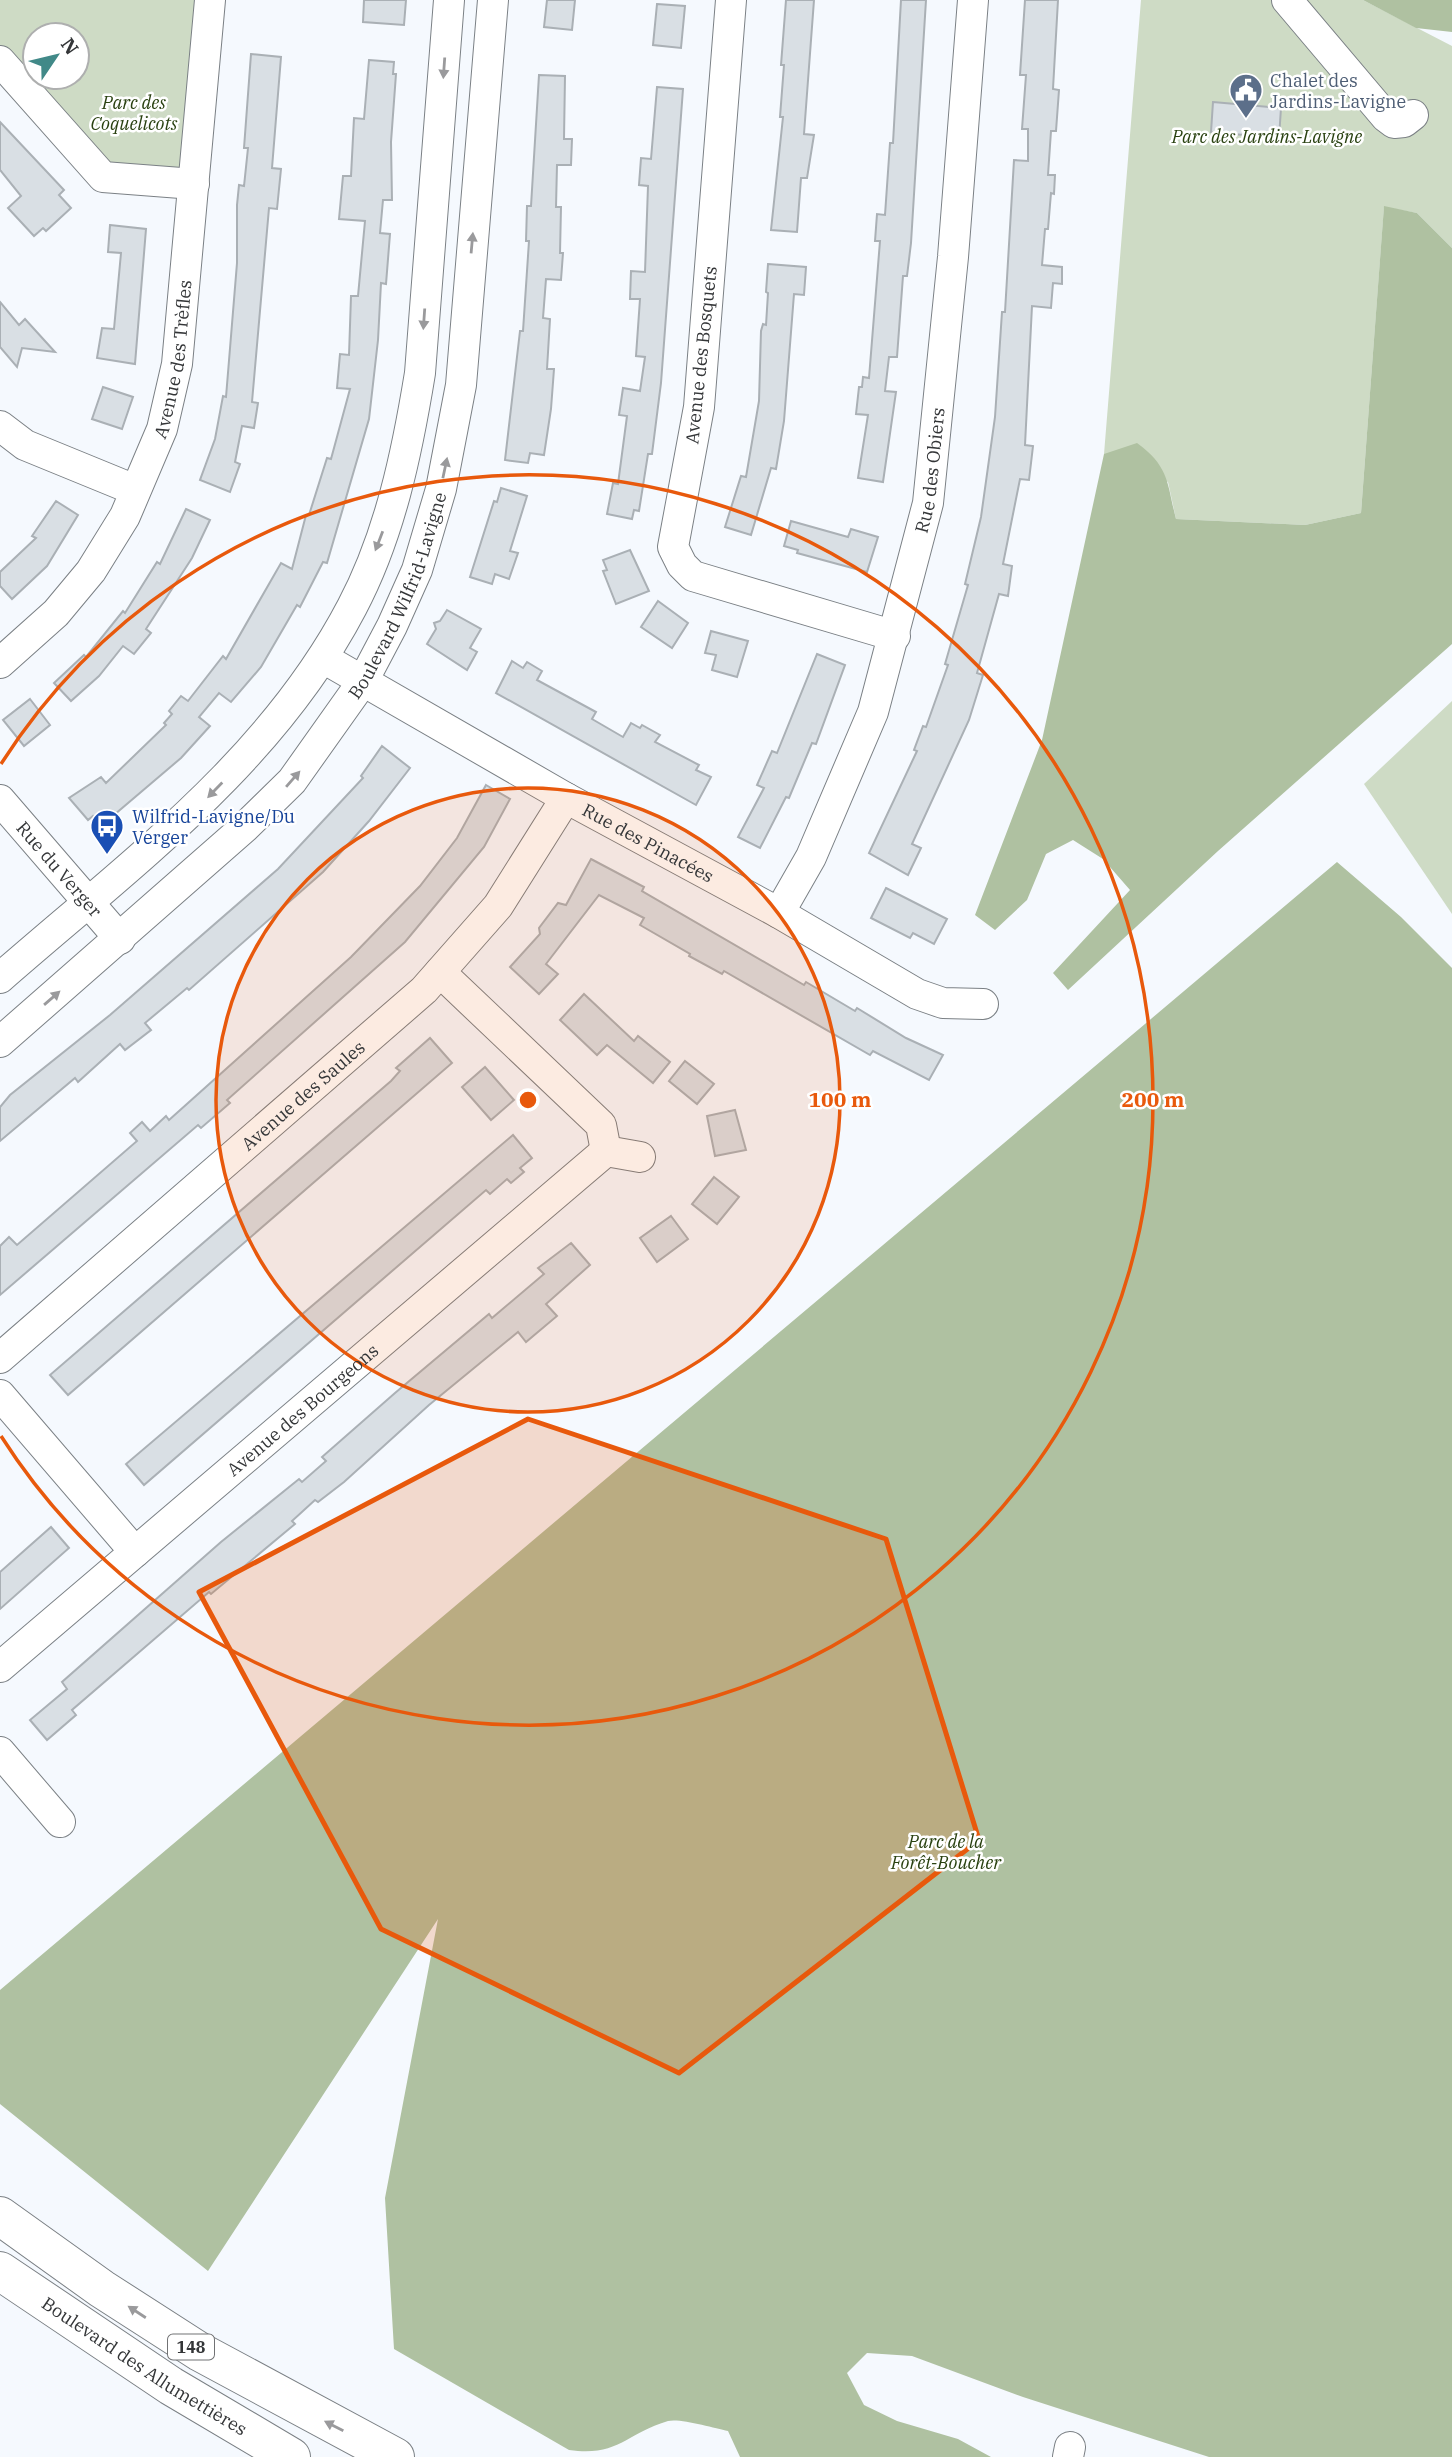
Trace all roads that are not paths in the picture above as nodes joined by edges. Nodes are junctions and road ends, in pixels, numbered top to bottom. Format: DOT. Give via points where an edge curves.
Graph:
graph roads {
  1 [pos="210,0"];
  2 [pos="449,0"];
  3 [pos="493,0"];
  4 [pos="731,0"];
  5 [pos="973,0"];
  6 [pos="1287,0"];
  7 [pos="0,61"];
  8 [pos="1413,115"];
  9 [pos="194,184"];
  10 [pos="0,426"];
  11 [pos="135,490"];
  12 [pos="895,636"];
  13 [pos="323,658"];
  14 [pos="0,663"];
  15 [pos="363,681"];
  16 [pos="566,798"];
  17 [pos="0,800"];
  18 [pos="87,901"];
  19 [pos="779,914"];
  20 [pos="120,939"];
  21 [pos="440,972"];
  22 [pos="0,978"];
  23 [pos="983,1004"];
  24 [pos="0,1042"];
  25 [pos="606,1151"];
  26 [pos="640,1157"];
  27 [pos="0,1359"];
  28 [pos="0,1395"];
  29 [pos="135,1552"];
  30 [pos="0,1667"];
  31 [pos="0,1752"];
  32 [pos="60,1822"];
  33 [pos="0,2216"];
  34 [pos="0,2270"];
  35 [pos="291,2457"];
  36 [pos="395,2457"];
  1 -- 9 [label="street, Avenue des Trèfles"];
  2 -- 13 [label="street, Boulevard Wilfrid-Lavigne, one-way" via="420,373 411,432 380,540 353,606"];
  15 -- 3 [label="street, Boulevard Wilfrid-Lavigne, one-way" via="417,570 450,442 460,385"];
  4 -- 12 [label="street, Avenue des Bosquets" via="699,407 673,547 693,576"];
  5 -- 12 [label="street, Rue des Obiers" via="928,503"];
  6 -- 8 [label="street" via="1386,117 1394,123"];
  7 -- 9 [label="street" via="103,177"];
  9 -- 11 [label="street, Avenue des Trèfles" via="177,364 162,429"];
  10 -- 11 [label="street" via="25,444"];
  11 -- 14 [label="street, Avenue des Trèfles" via="108,544 76,590"];
  12 -- 19 [label="street, Rue des Obiers" via="873,712 844,784"];
  13 -- 15 [label="street, Rue des Pinacées"];
  13 -- 18 [label="street, Boulevard Wilfrid-Lavigne, one-way" via="242,762 205,800"];
  15 -- 16 [label="street, Rue des Pinacées"];
  20 -- 15 [label="street, Boulevard Wilfrid-Lavigne, one-way" via="292,781"];
  16 -- 19 [label="street, Rue des Pinacées"];
  16 -- 21 [label="street, Avenue des Saules" via="498,905"];
  17 -- 18 [label="street, Rue du Verger"];
  18 -- 20 [label="street, Rue du Verger"];
  18 -- 22 [label="street, Boulevard Wilfrid-Lavigne"];
  19 -- 23 [label="street, Rue des Pinacées" via="917,994 943,1003"];
  24 -- 20 [label="street, Boulevard Wilfrid-Lavigne, one-way"];
  21 -- 25 [label="street" via="601,1125"];
  21 -- 27 [label="street, Avenue des Saules" via="395,1017"];
  25 -- 26 [label="street"];
  25 -- 29 [label="street, Avenue des Bourgeons"];
  28 -- 29 [label="street"];
  29 -- 30 [label="street, Avenue des Bourgeons"];
  31 -- 32 [label="street"];
  36 -- 33 [label="highway, 148, one-way" via="200,2352"];
  34 -- 35 [label="highway, Boulevard des Allumettières / 148" via="171,2386"];
}
